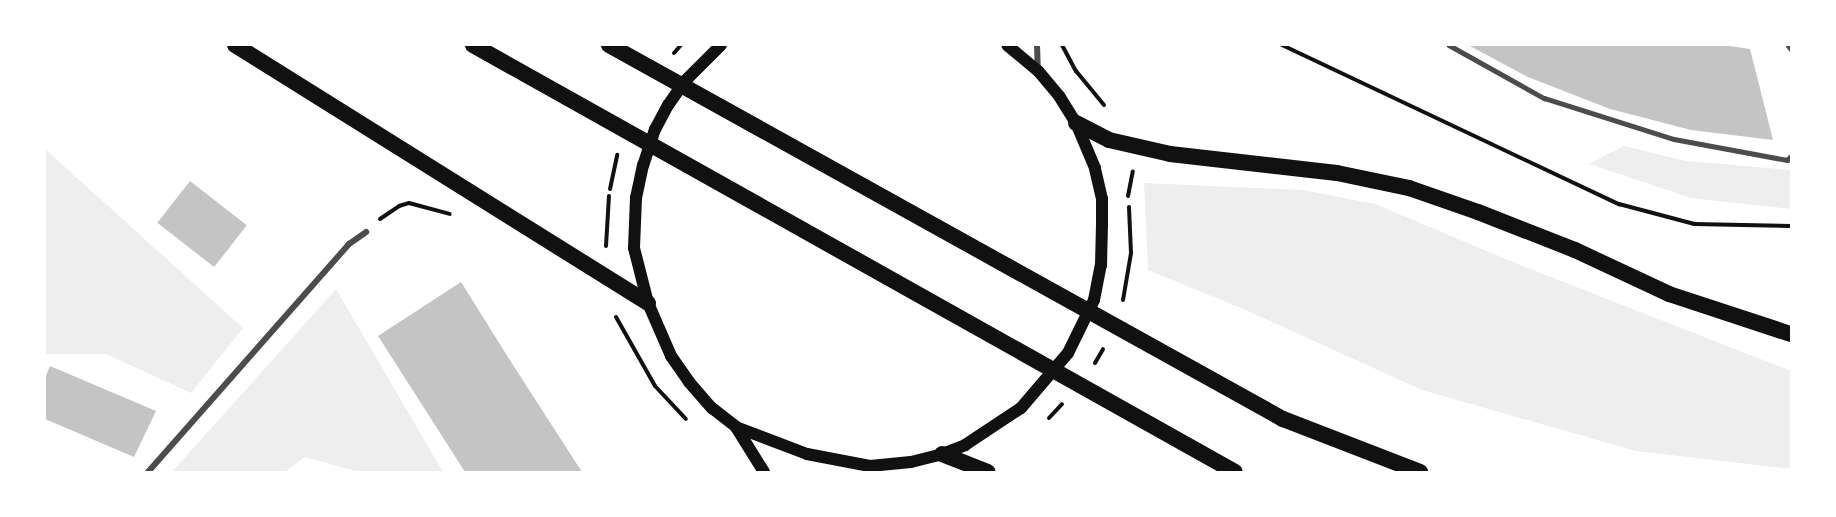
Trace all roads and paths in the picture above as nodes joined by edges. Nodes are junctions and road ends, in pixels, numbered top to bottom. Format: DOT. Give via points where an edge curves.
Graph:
graph roads {
  1 [pos="235,45"];
  2 [pos="473,45"];
  3 [pos="609,45"];
  4 [pos="721,45"];
  5 [pos="1007,45"];
  6 [pos="1037,45"];
  7 [pos="1282,45"];
  8 [pos="1449,45"];
  9 [pos="1788,45"];
  10 [pos="1791,49"];
  11 [pos="1038,71"];
  12 [pos="1076,123"];
  13 [pos="1791,156"];
  14 [pos="1791,226"];
  15 [pos="366,232"];
  16 [pos="648,303"];
  17 [pos="1791,334"];
  18 [pos="736,427"];
  19 [pos="942,454"];
  20 [pos="911,462"];
  21 [pos="148,472"];
  22 [pos="764,472"];
  23 [pos="894,472"];
  24 [pos="988,472"];
  25 [pos="1235,472"];
  26 [pos="1420,472"];
  1 -- 16 [label="highway"];
  2 -- 25 [label="highway"];
  3 -- 26 [label="highway" via="1283,419"];
  4 -- 16 [label="main road" via="685,81 655,129 643,165 634,220 634,248"];
  5 -- 11 [label="main road"];
  6 -- 11 [label="street"];
  7 -- 14 [label="path" via="1619,204 1694,224"];
  8 -- 13 [label="lane" via="1544,98 1674,139 1788,159"];
  9 -- 10 [label="lane"];
  11 -- 12 [label="main road"];
  12 -- 17 [label="highway" via="1109,140 1170,154 1337,173 1409,188 1575,250 1669,294"];
  12 -- 19 [label="main road" via="1095,168 1102,199 1101,265 1094,300 1068,353 1021,408 965,445"];
  15 -- 21 [label="street" via="349,244"];
  16 -- 18 [label="main road" via="671,356 689,382"];
  18 -- 20 [label="main road" via="785,447 842,462 870,466"];
  18 -- 22 [label="main road"];
  19 -- 20 [label="main road"];
  19 -- 24 [label="highway"];
  20 -- 23 [label="main road"];
}
